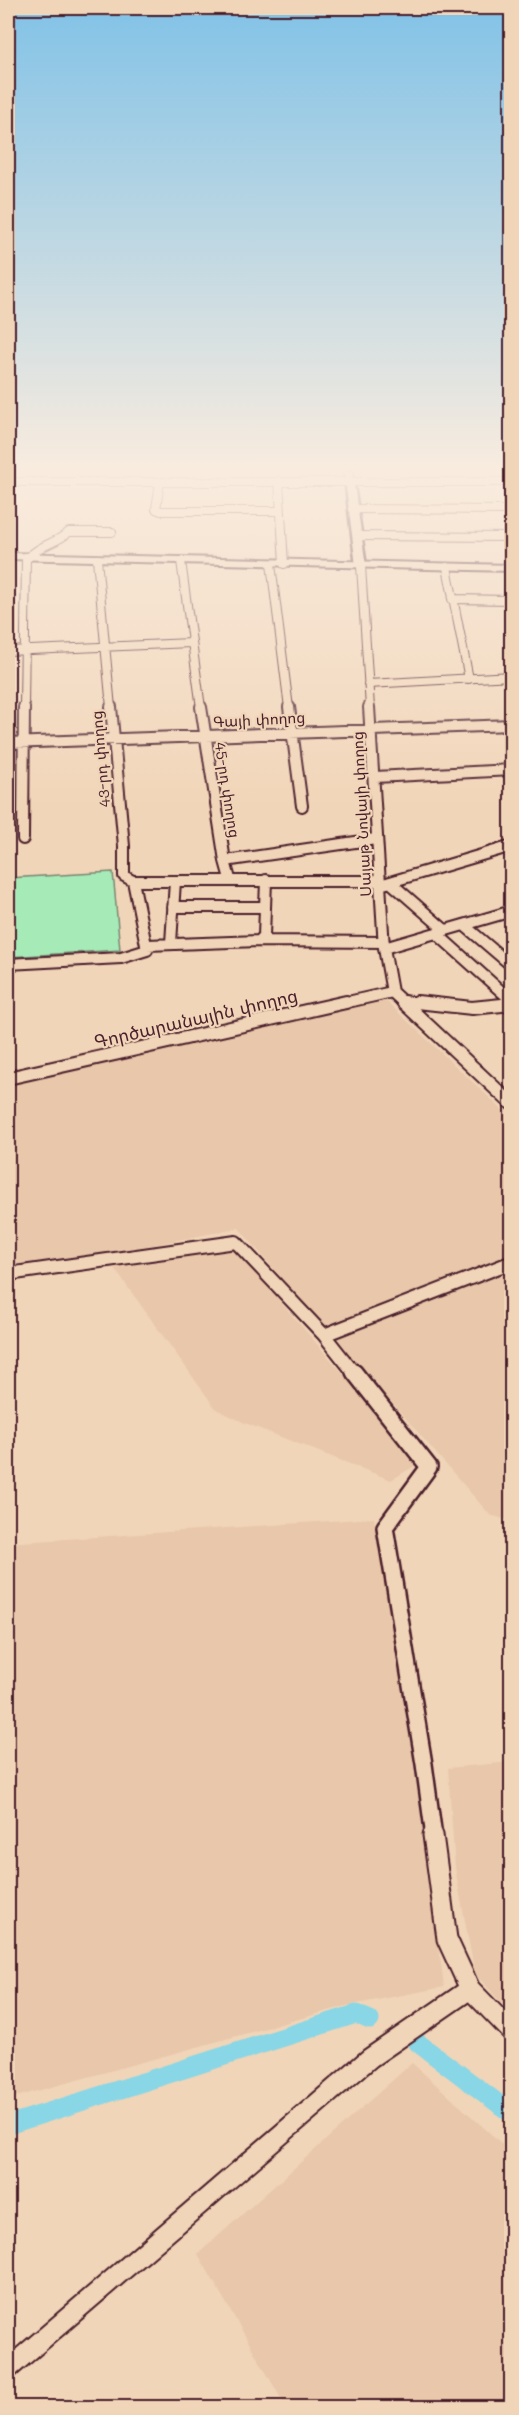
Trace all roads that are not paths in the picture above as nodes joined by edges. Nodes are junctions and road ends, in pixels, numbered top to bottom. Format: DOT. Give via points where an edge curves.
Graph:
graph roads {
  1 [pos="26,584"];
  2 [pos="100,584"];
  3 [pos="184,584"];
  4 [pos="273,584"];
  5 [pos="363,584"];
  6 [pos="450,584"];
  7 [pos="452,599"];
  8 [pos="512,600"];
  9 [pos="191,643"];
  10 [pos="106,646"];
  11 [pos="24,650"];
  12 [pos="8,651"];
  13 [pos="512,676"];
  14 [pos="469,679"];
  15 [pos="368,684"];
  16 [pos="512,724"];
  17 [pos="372,729"];
  18 [pos="292,731"];
  19 [pos="205,736"];
  20 [pos="114,739"];
  21 [pos="8,743"];
  22 [pos="24,743"];
  23 [pos="512,770"];
  24 [pos="375,777"];
  25 [pos="302,806"];
  26 [pos="23,839"];
  27 [pos="376,839"];
  28 [pos="512,846"];
  29 [pos="225,861"];
  30 [pos="230,879"];
  31 [pos="266,880"];
  32 [pos="133,881"];
  33 [pos="175,881"];
  34 [pos="383,882"];
  35 [pos="173,907"];
  36 [pos="265,907"];
  37 [pos="512,911"];
  38 [pos="464,925"];
  39 [pos="441,932"];
  40 [pos="259,941"];
  41 [pos="171,943"];
  42 [pos="384,945"];
  43 [pos="147,947"];
  44 [pos="8,964"];
  45 [pos="512,966"];
  46 [pos="392,992"];
  47 [pos="402,1001"];
  48 [pos="512,1002"];
  49 [pos="8,1078"];
  50 [pos="512,1104"];
  51 [pos="512,1262"];
  52 [pos="8,1274"];
  53 [pos="324,1335"];
  54 [pos="470,1989"];
  55 [pos="512,2032"];
  56 [pos="8,2369"];
  1 -- 11 [label="street"];
  2 -- 10 [label="street, 43-րդ փողոց"];
  3 -- 9 [label="street, 45-րդ փողոց"];
  4 -- 18 [label="street"];
  5 -- 15 [label="street, Սայաթ Նովայի փողոց"];
  6 -- 7 [label="street"];
  7 -- 8 [label="street"];
  7 -- 14 [label="street"];
  9 -- 10 [label="street"];
  9 -- 19 [label="street, 45-րդ փողոց"];
  10 -- 11 [label="street"];
  10 -- 20 [label="street, 43-րդ փողոց"];
  11 -- 12 [label="street"];
  11 -- 22 [label="street"];
  13 -- 14 [label="street"];
  14 -- 15 [label="street"];
  15 -- 17 [label="street, Սայաթ Նովայի փողոց"];
  16 -- 17 [label="street, Գայի փողոց"];
  17 -- 18 [label="street, Գայի փողոց"];
  17 -- 24 [label="street, Սայաթ Նովայի փողոց"];
  18 -- 19 [label="street, Գայի փողոց"];
  18 -- 25 [label="street"];
  19 -- 20 [label="street, Գայի փողոց"];
  19 -- 29 [label="street, 45-րդ փողոց"];
  20 -- 22 [label="street, Գայի փողոց"];
  20 -- 32 [label="street, 43-րդ փողոց" via="124,876"];
  21 -- 22 [label="street, Գայի փողոց"];
  22 -- 26 [label="street"];
  23 -- 24 [label="street"];
  24 -- 27 [label="street, Սայաթ Նովայի փողոց"];
  27 -- 29 [label="street"];
  27 -- 34 [label="street, Սայաթ Նովայի փողոց"];
  28 -- 34 [label="street"];
  29 -- 30 [label="street, 45-րդ փողոց"];
  30 -- 31 [label="street"];
  30 -- 33 [label="street"];
  31 -- 34 [label="street"];
  31 -- 36 [label="street"];
  32 -- 33 [label="street"];
  32 -- 43 [label="street, 43-րդ փողոց"];
  33 -- 35 [label="street"];
  34 -- 39 [label="street"];
  34 -- 42 [label="street, Սայաթ Նովայի փողոց"];
  35 -- 36 [label="street"];
  35 -- 41 [label="street"];
  36 -- 40 [label="street" via="264,936"];
  37 -- 38 [label="street"];
  38 -- 39 [label="street"];
  38 -- 45 [label="street"];
  39 -- 42 [label="street"];
  39 -- 48 [label="street"];
  40 -- 41 [label="street"];
  40 -- 42 [label="street"];
  41 -- 43 [label="street"];
  42 -- 46 [label="street, Սայաթ Նովայի փողոց"];
  43 -- 44 [label="street" via="121,958"];
  46 -- 47 [label="street"];
  46 -- 49 [label="street, Գործարանային փողոց"];
  47 -- 48 [label="street" via="483,1007"];
  47 -- 50 [label="street"];
  51 -- 53 [label="street"];
  52 -- 53 [label="street" via="236,1242"];
  53 -- 54 [label="street" via="429,1467 385,1527 424,1764 447,1939"];
  54 -- 55 [label="street"];
  54 -- 56 [label="street" via="370,2058"];
}
